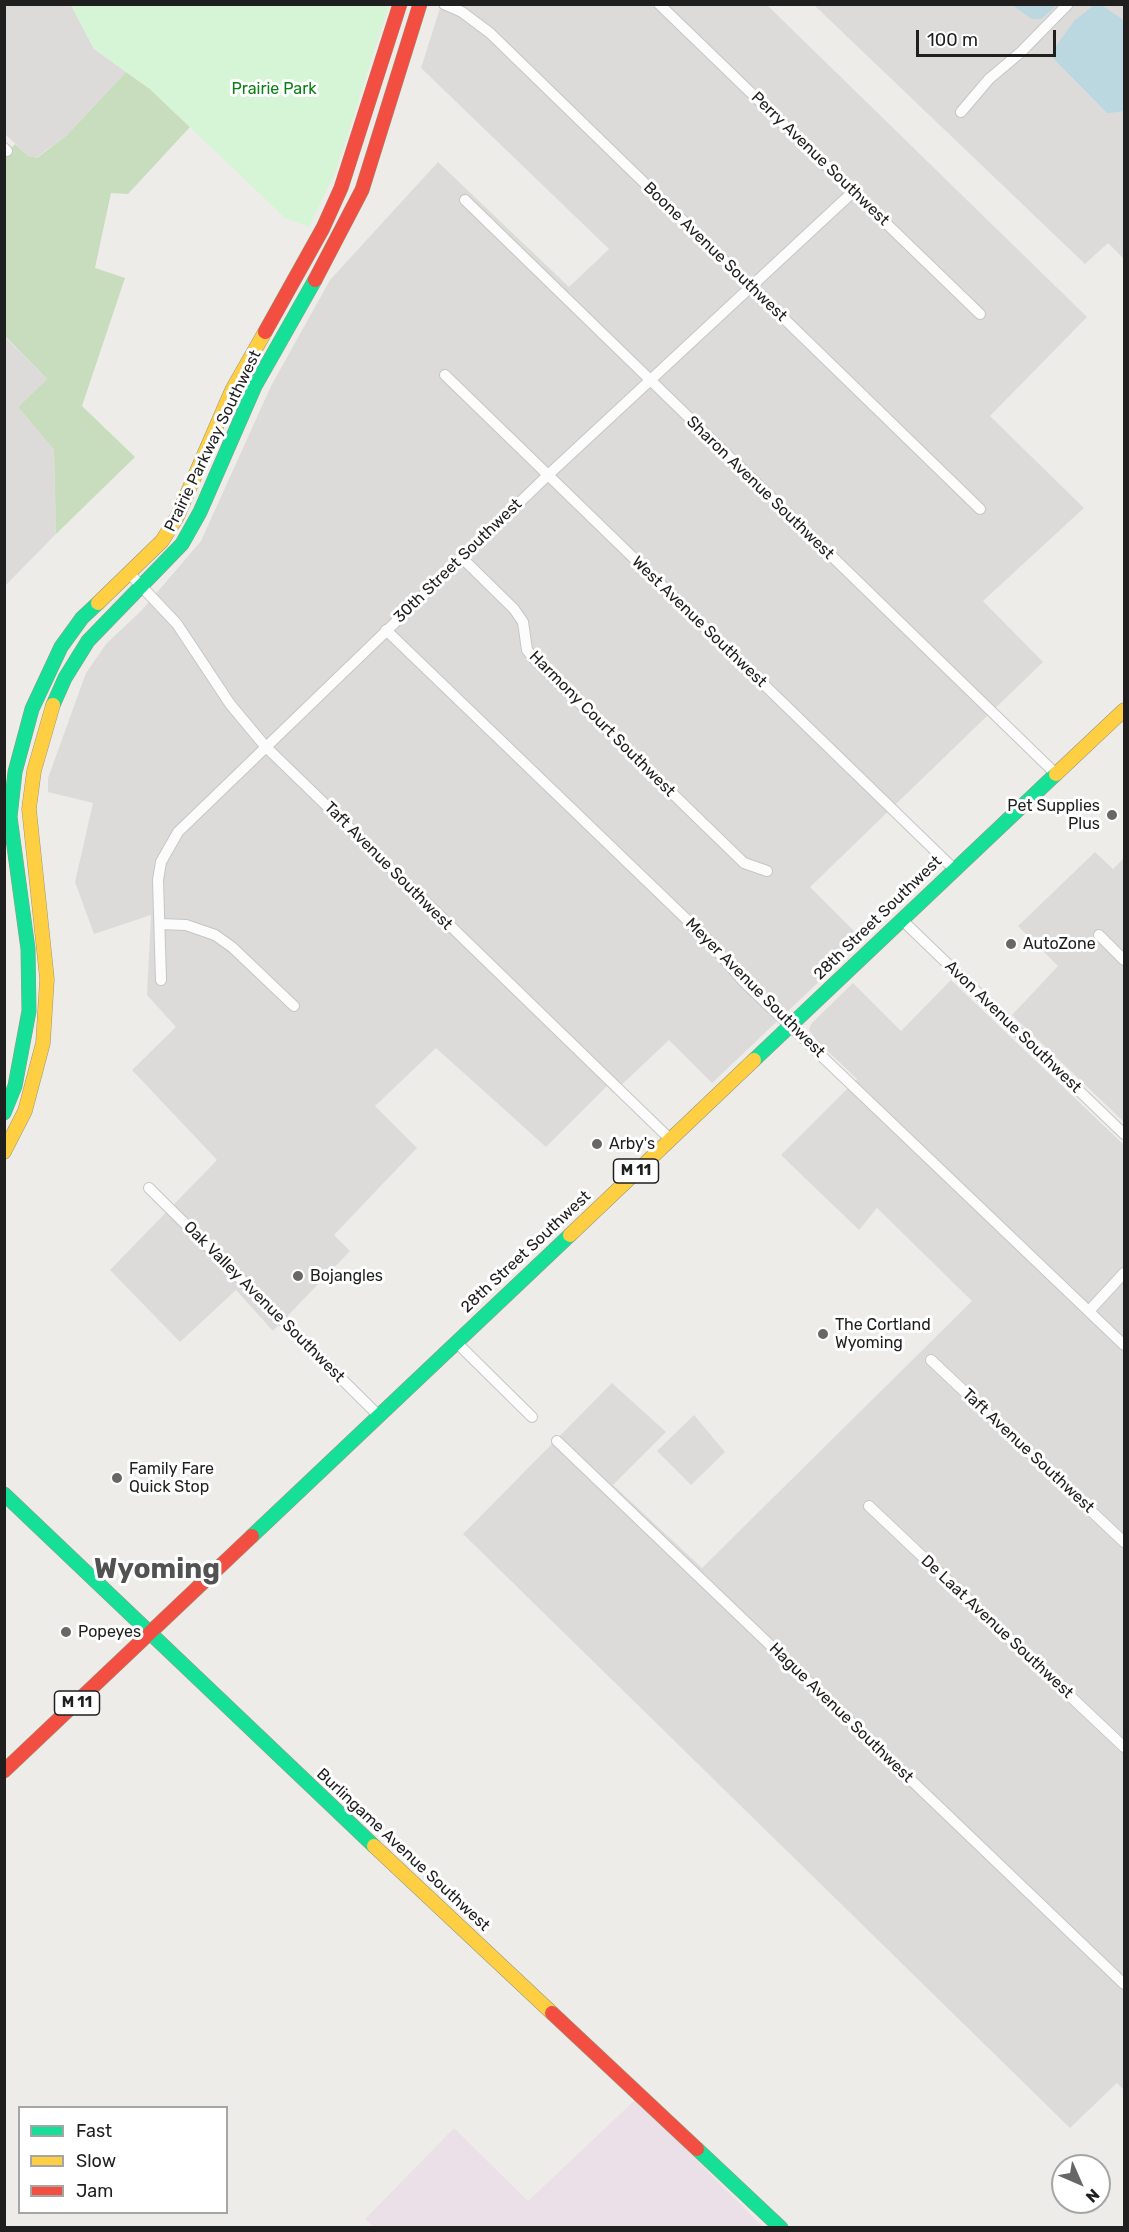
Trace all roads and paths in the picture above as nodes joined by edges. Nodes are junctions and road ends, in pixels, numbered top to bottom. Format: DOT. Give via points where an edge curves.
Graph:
graph roads {
  1 [pos="400,4"];
  2 [pos="420,4"];
  3 [pos="444,4"];
  4 [pos="659,4"];
  5 [pos="1068,4"];
  6 [pos="961,112"];
  7 [pos="854,191"];
  8 [pos="465,200"];
  9 [pos="752,288"];
  10 [pos="980,314"];
  11 [pos="445,375"];
  12 [pos="650,382"];
  13 [pos="547,476"];
  14 [pos="980,509"];
  15 [pos="462,558"];
  16 [pos="129,573"];
  17 [pos="142,586"];
  18 [pos="386,630"];
  19 [pos="1125,710"];
  20 [pos="266,746"];
  21 [pos="20,750"];
  22 [pos="38,754"];
  23 [pos="1056,774"];
  24 [pos="954,869"];
  25 [pos="767,871"];
  26 [pos="901,920"];
  27 [pos="160,924"];
  28 [pos="1099,935"];
  29 [pos="1125,960"];
  30 [pos="161,980"];
  31 [pos="294,1006"];
  32 [pos="789,1025"];
  33 [pos="4,1113"];
  34 [pos="1125,1134"];
  35 [pos="670,1139"];
  36 [pos="4,1152"];
  37 [pos="149,1188"];
  38 [pos="1125,1273"];
  39 [pos="1089,1311"];
  40 [pos="456,1342"];
  41 [pos="1125,1344"];
  42 [pos="931,1360"];
  43 [pos="379,1416"];
  44 [pos="532,1417"];
  45 [pos="557,1441"];
  46 [pos="4,1494"];
  47 [pos="869,1506"];
  48 [pos="1125,1542"];
  49 [pos="149,1633"];
  50 [pos="1125,1747"];
  51 [pos="4,1772"];
  52 [pos="1125,1984"];
  53 [pos="781,2228"];
  1 -- 16 [label="street, Prairie Parkway Southwest" via="350,162 323,228 232,390 177,517 162,541"];
  2 -- 17 [label="street, Prairie Parkway Southwest" via="362,190 342,233 255,386 182,544"];
  3 -- 9 [label="street, Boone Avenue Southwest" via="462,12 489,33"];
  4 -- 7 [label="street, Perry Avenue Southwest"];
  5 -- 6 [label="street" via="989,79"];
  7 -- 9 [label="street, 30th Street Southwest"];
  7 -- 10 [label="street, Perry Avenue Southwest"];
  8 -- 12 [label="street, Sharon Avenue Southwest"];
  9 -- 12 [label="street, 30th Street Southwest"];
  9 -- 14 [label="street, Boone Avenue Southwest"];
  11 -- 13 [label="street, West Avenue Southwest"];
  12 -- 13 [label="street, 30th Street Southwest"];
  12 -- 23 [label="street, Sharon Avenue Southwest"];
  13 -- 15 [label="street, 30th Street Southwest"];
  13 -- 24 [label="street, West Avenue Southwest"];
  15 -- 18 [label="street, 30th Street Southwest"];
  15 -- 25 [label="street, Harmony Court Southwest" via="520,616 527,650 535,660 744,862"];
  16 -- 17 [label="street, Taft Avenue Southwest"];
  16 -- 21 [label="street, Prairie Parkway Southwest" via="82,618 61,647 36,699"];
  17 -- 20 [label="street, Taft Avenue Southwest" via="177,624 230,704"];
  17 -- 22 [label="street, Prairie Parkway Southwest" via="77,658 53,705"];
  18 -- 20 [label="street, 30th Street Southwest"];
  18 -- 32 [label="street, Meyer Avenue Southwest" via="707,939"];
  19 -- 23 [label="street, 28th Street Southwest / M 11"];
  20 -- 27 [label="street, 30th Street Southwest" via="195,813 170,844 158,880"];
  20 -- 35 [label="street, Taft Avenue Southwest"];
  21 -- 22 [label="street"];
  21 -- 33 [label="street, Prairie Parkway Southwest" via="10,818 28,949 29,1011 18,1077"];
  22 -- 36 [label="street, Prairie Parkway Southwest" via="29,809 45,947 46,1009 34,1082"];
  23 -- 24 [label="street, 28th Street Southwest / M 11"];
  24 -- 26 [label="street, 28th Street Southwest / M 11"];
  26 -- 32 [label="street, 28th Street Southwest / M 11"];
  26 -- 34 [label="street, Avon Avenue Southwest"];
  27 -- 30 [label="street, 30th Street Southwest"];
  27 -- 31 [label="street" via="186,925 215,935"];
  28 -- 29 [label="street"];
  32 -- 35 [label="street, 28th Street Southwest / M 11"];
  32 -- 39 [label="street, Meyer Avenue Southwest"];
  35 -- 40 [label="street, 28th Street Southwest / M 11"];
  37 -- 43 [label="street, Oak Valley Avenue Southwest"];
  38 -- 39 [label="street"];
  39 -- 41 [label="street, Meyer Avenue Southwest"];
  40 -- 43 [label="street, 28th Street Southwest / M 11"];
  40 -- 44 [label="street"];
  42 -- 48 [label="street, Taft Avenue Southwest"];
  43 -- 49 [label="street, 28th Street Southwest / M 11"];
  45 -- 52 [label="street, Hague Avenue Southwest"];
  46 -- 49 [label="street, Burlingame Avenue Southwest"];
  47 -- 50 [label="street, De Laat Avenue Southwest"];
  49 -- 51 [label="street, 28th Street Southwest / M 11"];
  49 -- 53 [label="street, Burlingame Avenue Southwest"];
}
